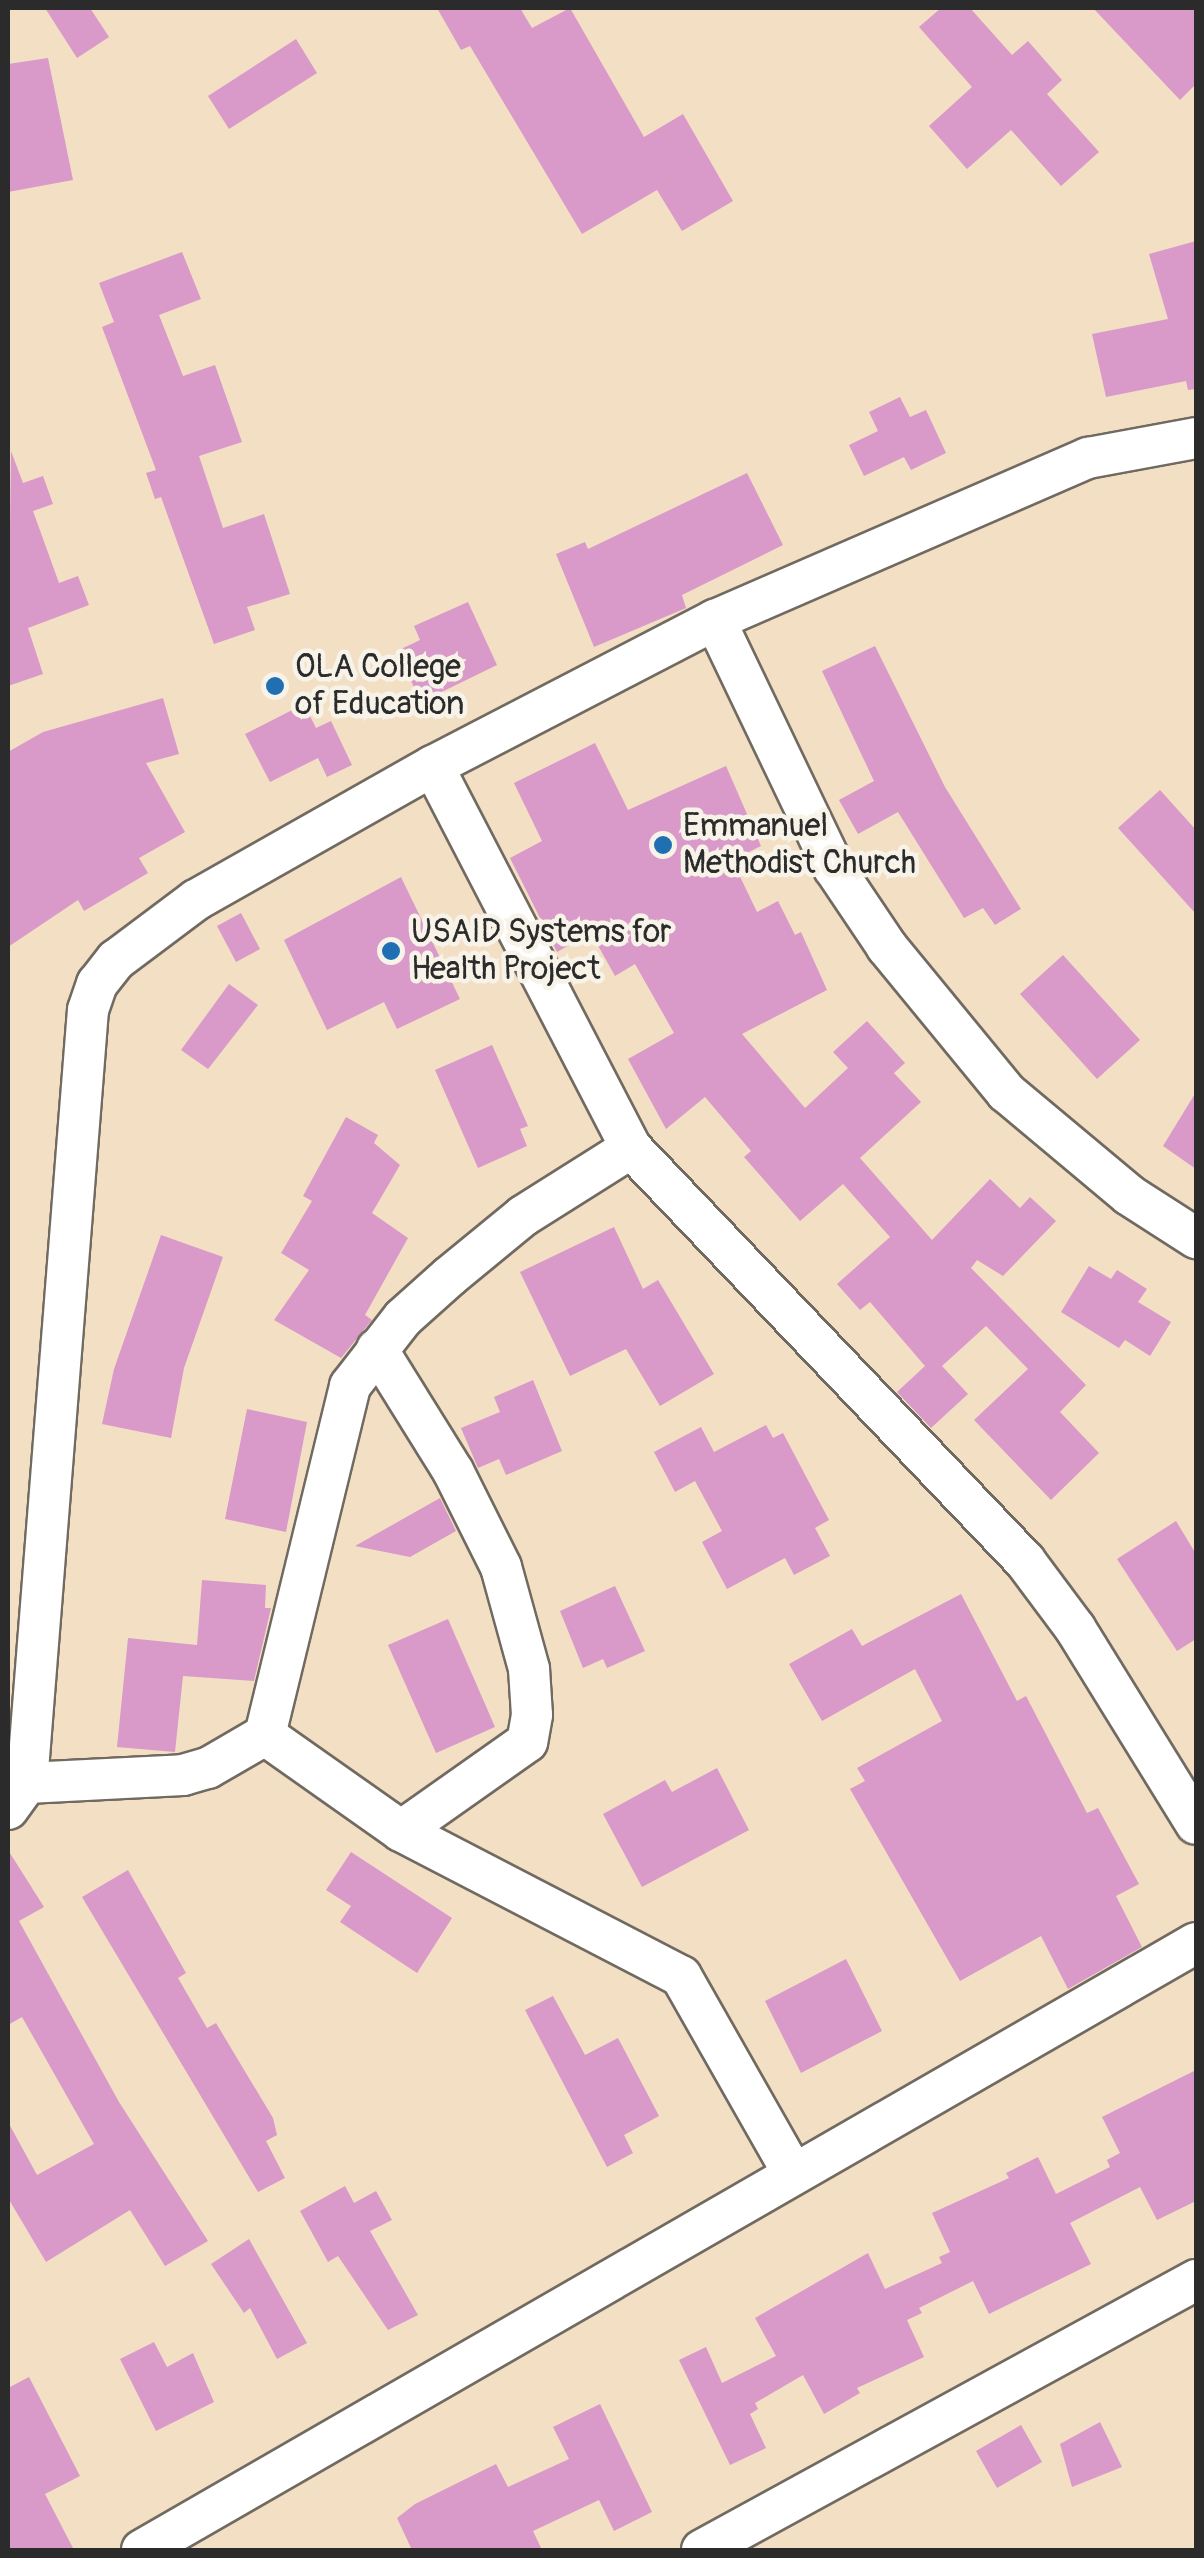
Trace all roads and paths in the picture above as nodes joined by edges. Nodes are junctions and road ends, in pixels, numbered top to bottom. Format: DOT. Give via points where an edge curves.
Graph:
graph roads {
  1 [pos="1196,438"];
  2 [pos="715,620"];
  3 [pos="432,766"];
  4 [pos="631,1148"];
  5 [pos="1196,1238"];
  6 [pos="376,1350"];
  7 [pos="265,1735"];
  8 [pos="18,1796"];
  9 [pos="1196,1824"];
  10 [pos="401,1831"];
  11 [pos="1196,1943"];
  12 [pos="793,2173"];
  13 [pos="1196,2280"];
  14 [pos="142,2550"];
  15 [pos="702,2550"];
  1 -- 2 [label="street" via="1088,458"];
  2 -- 3 [label="street"];
  2 -- 5 [label="street" via="834,868 898,961 1006,1092 1129,1196"];
  3 -- 4 [label="street"];
  3 -- 8 [label="street" via="196,900 154,928 96,984 88,1010"];
  4 -- 6 [label="street" via="524,1216 403,1318"];
  4 -- 9 [label="street" via="1025,1561 1076,1628"];
  6 -- 7 [label="street" via="342,1402"];
  6 -- 10 [label="street" via="453,1470 501,1567 529,1669 532,1715 527,1742"];
  7 -- 8 [label="street" via="183,1775"];
  7 -- 10 [label="street"];
  10 -- 12 [label="street" via="681,1976"];
  11 -- 12 [label="street"];
  12 -- 14 [label="street"];
  13 -- 15 [label="street"];
}
